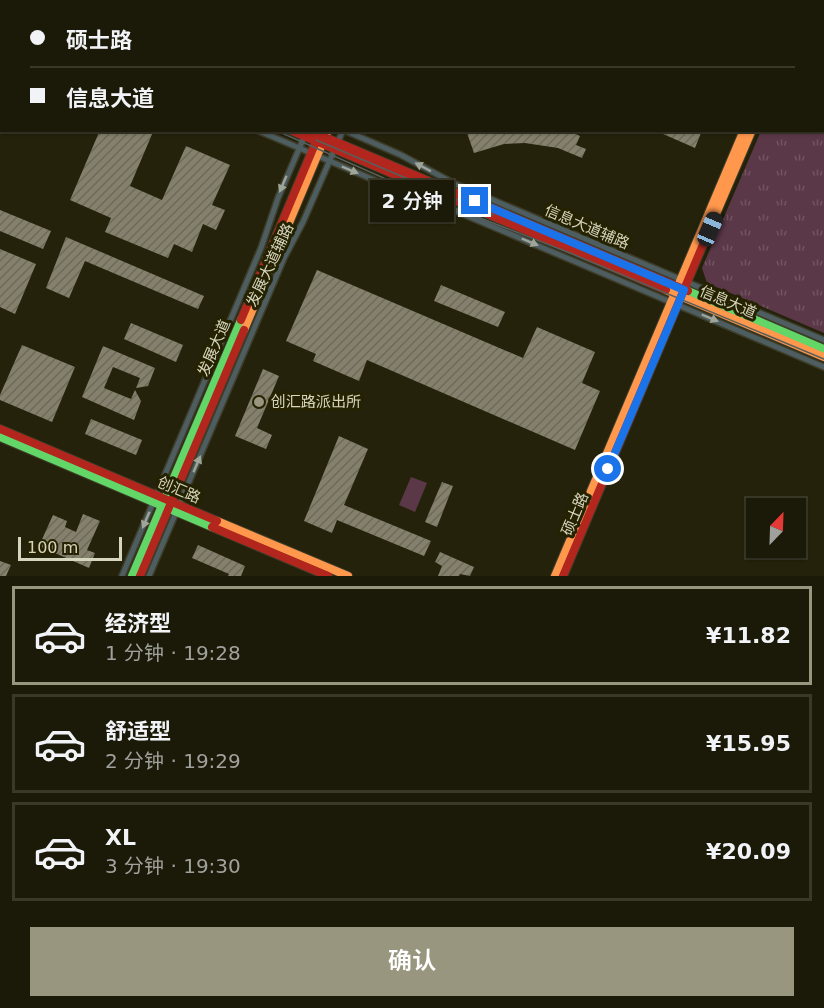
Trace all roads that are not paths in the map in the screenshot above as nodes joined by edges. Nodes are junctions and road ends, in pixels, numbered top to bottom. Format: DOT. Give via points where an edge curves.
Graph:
graph roads {
  1 [pos="262,132"];
  2 [pos="306,132"];
  3 [pos="342,132"];
  4 [pos="348,132"];
  5 [pos="743,132"];
  6 [pos="751,132"];
  7 [pos="322,137"];
  8 [pos="336,146"];
  9 [pos="299,148"];
  10 [pos="314,155"];
  11 [pos="330,162"];
  12 [pos="681,288"];
  13 [pos="674,304"];
  14 [pos="824,340"];
  15 [pos="824,349"];
  16 [pos="824,357"];
  17 [pos="824,366"];
  18 [pos="0,429"];
  19 [pos="0,437"];
  20 [pos="163,502"];
  21 [pos="178,508"];
  22 [pos="122,576"];
  23 [pos="132,576"];
  24 [pos="140,576"];
  25 [pos="149,576"];
  26 [pos="328,576"];
  27 [pos="348,576"];
  28 [pos="555,576"];
  29 [pos="563,576"];
  1 -- 9 [label="street"];
  2 -- 7 [label="street, 信息大道"];
  2 -- 9 [label="street, 发展大道辅路"];
  3 -- 8 [label="street, 发展大道辅路"];
  12 -- 4 [label="street, 信息大道辅路, one-way"];
  5 -- 12 [label="street, 硕士路"];
  6 -- 12 [label="street, 硕士路"];
  7 -- 8 [label="street, 信息大道"];
  7 -- 10 [label="street, 发展大道"];
  8 -- 11 [label="street, 发展大道辅路"];
  8 -- 12 [label="street, 信息大道"];
  9 -- 10 [label="street"];
  9 -- 20 [label="street, 发展大道辅路, one-way"];
  10 -- 11 [label="street"];
  10 -- 20 [label="street, 发展大道"];
  11 -- 13 [label="street, one-way" via="438,203"];
  21 -- 11 [label="street, 发展大道辅路, one-way" via="284,258"];
  12 -- 13 [label="street, 硕士路"];
  12 -- 14 [label="street, 信息大道辅路"];
  12 -- 15 [label="street, 信息大道"];
  12 -- 16 [label="street, 信息大道"];
  13 -- 17 [label="street, one-way"];
  13 -- 28 [label="street, 硕士路"];
  13 -- 29 [label="street, 硕士路"];
  18 -- 20 [label="street, 创汇路"];
  19 -- 20 [label="street, 创汇路"];
  20 -- 21 [label="street, 创汇路"];
  20 -- 22 [label="street, 发展大道辅路, one-way"];
  20 -- 23 [label="street, 发展大道"];
  20 -- 24 [label="street, 发展大道"];
  21 -- 25 [label="street, 发展大道辅路"];
  21 -- 26 [label="street, 创汇路"];
  21 -- 27 [label="street, 创汇路"];
}
